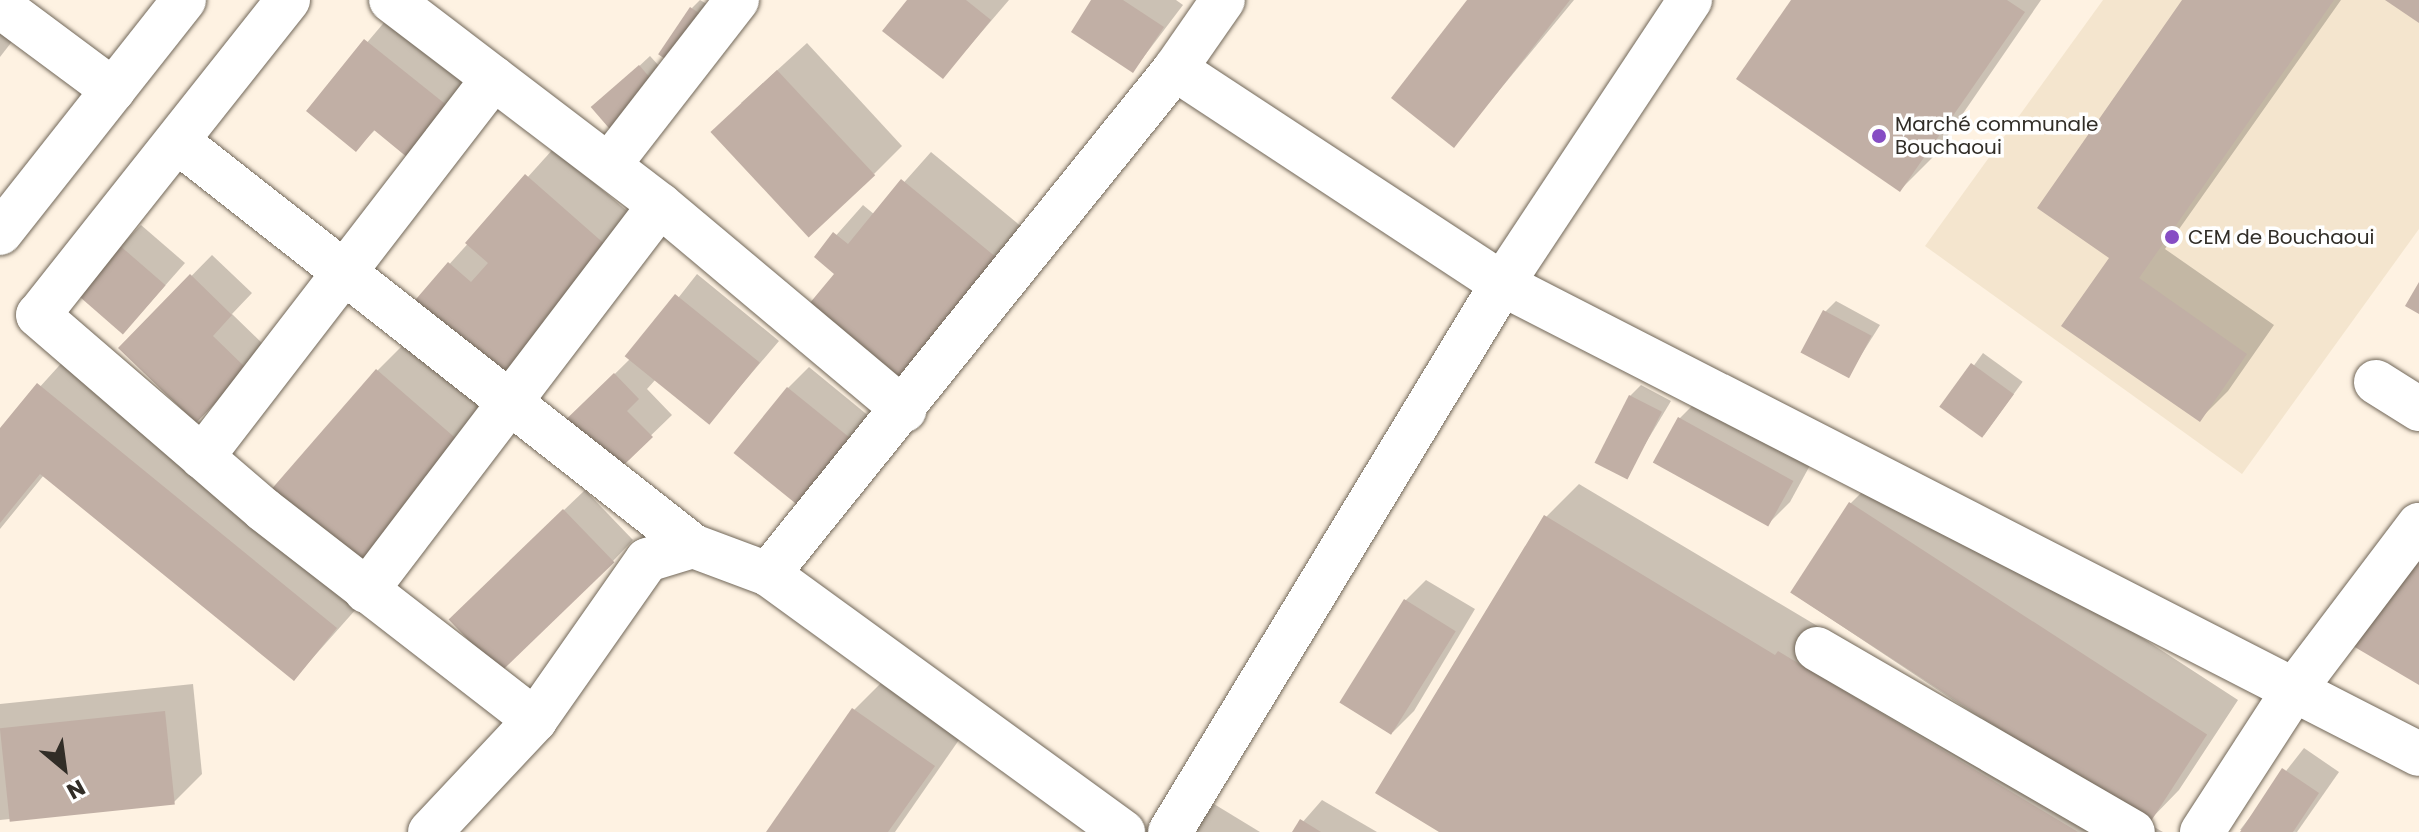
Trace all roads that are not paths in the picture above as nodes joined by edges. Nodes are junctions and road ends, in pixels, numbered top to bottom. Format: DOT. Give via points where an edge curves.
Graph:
graph roads {
  1 [pos="184,0"];
  2 [pos="288,0"];
  3 [pos="391,0"];
  4 [pos="737,0"];
  5 [pos="1223,0"];
  6 [pos="1690,0"];
  7 [pos="0,6"];
  8 [pos="1175,69"];
  9 [pos="494,78"];
  10 [pos="113,90"];
  11 [pos="177,141"];
  12 [pos="609,165"];
  13 [pos="660,205"];
  14 [pos="0,233"];
  15 [pos="343,270"];
  16 [pos="1502,284"];
  17 [pos="2376,382"];
  18 [pos="510,400"];
  19 [pos="2419,409"];
  20 [pos="904,410"];
  21 [pos="202,457"];
  22 [pos="2419,525"];
  23 [pos="693,546"];
  24 [pos="768,574"];
  25 [pos="366,591"];
  26 [pos="1817,649"];
  27 [pos="2294,690"];
  28 [pos="535,720"];
  29 [pos="2419,754"];
  30 [pos="430,832"];
  31 [pos="1123,832"];
  32 [pos="1170,832"];
  33 [pos="2133,832"];
  34 [pos="2202,832"];
  1 -- 10 [label="street"];
  2 -- 11 [label="street"];
  3 -- 9 [label="street"];
  4 -- 12 [label="street"];
  5 -- 8 [label="street"];
  6 -- 16 [label="street"];
  7 -- 10 [label="street"];
  8 -- 16 [label="street"];
  8 -- 20 [label="street"];
  9 -- 12 [label="street"];
  9 -- 15 [label="street"];
  10 -- 14 [label="street"];
  11 -- 15 [label="street"];
  11 -- 21 [label="street" via="38,315"];
  12 -- 13 [label="street"];
  13 -- 18 [label="street"];
  13 -- 20 [label="street"];
  15 -- 18 [label="street"];
  15 -- 21 [label="street"];
  16 -- 27 [label="street"];
  16 -- 32 [label="street"];
  17 -- 19 [label="street"];
  18 -- 23 [label="street"];
  18 -- 25 [label="street"];
  20 -- 24 [label="street"];
  21 -- 25 [label="street"];
  22 -- 27 [label="street"];
  23 -- 24 [label="street"];
  23 -- 28 [label="street" via="647,560"];
  24 -- 31 [label="street"];
  25 -- 28 [label="street"];
  26 -- 33 [label="street"];
  27 -- 29 [label="street"];
  27 -- 34 [label="street"];
  28 -- 30 [label="street"];
}
